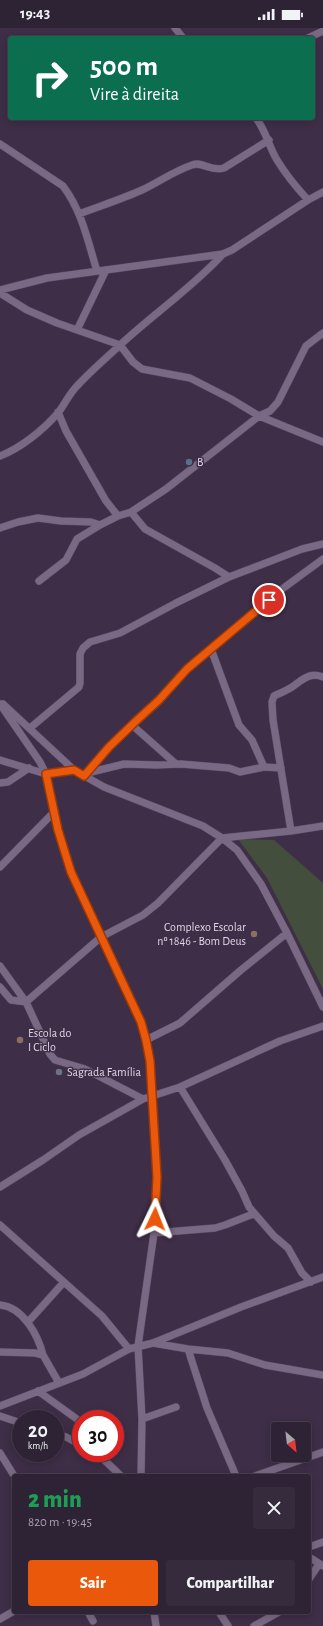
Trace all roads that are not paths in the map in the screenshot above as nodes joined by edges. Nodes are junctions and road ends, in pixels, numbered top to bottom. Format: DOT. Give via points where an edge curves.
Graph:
graph roads {
  1 [pos="175,28"];
  2 [pos="323,31"];
  3 [pos="181,36"];
  4 [pos="312,36"];
  5 [pos="258,120"];
  6 [pos="268,140"];
  7 [pos="0,144"];
  8 [pos="323,192"];
  9 [pos="308,200"];
  10 [pos="79,214"];
  11 [pos="223,254"];
  12 [pos="106,270"];
  13 [pos="97,271"];
  14 [pos="0,290"];
  15 [pos="0,293"];
  16 [pos="77,330"];
  17 [pos="323,333"];
  18 [pos="120,345"];
  19 [pos="58,412"];
  20 [pos="259,416"];
  21 [pos="323,442"];
  22 [pos="0,456"];
  23 [pos="131,512"];
  24 [pos="118,516"];
  25 [pos="100,525"];
  26 [pos="0,528"];
  27 [pos="323,544"];
  28 [pos="323,559"];
  29 [pos="229,577"];
  30 [pos="38,581"];
  31 [pos="211,649"];
  32 [pos="323,677"];
  33 [pos="0,701"];
  34 [pos="0,704"];
  35 [pos="132,725"];
  36 [pos="30,728"];
  37 [pos="0,760"];
  38 [pos="176,764"];
  39 [pos="264,767"];
  40 [pos="29,768"];
  41 [pos="281,768"];
  42 [pos="74,770"];
  43 [pos="46,774"];
  44 [pos="85,775"];
  45 [pos="0,782"];
  46 [pos="55,811"];
  47 [pos="323,826"];
  48 [pos="291,831"];
  49 [pos="222,838"];
  50 [pos="0,867"];
  51 [pos="287,933"];
  52 [pos="101,937"];
  53 [pos="0,966"];
  54 [pos="0,987"];
  55 [pos="26,1002"];
  56 [pos="323,1007"];
  57 [pos="323,1026"];
  58 [pos="146,1040"];
  59 [pos="180,1087"];
  60 [pos="152,1097"];
  61 [pos="143,1099"];
  62 [pos="0,1187"];
  63 [pos="254,1214"];
  64 [pos="0,1225"];
  65 [pos="154,1233"];
  66 [pos="323,1277"];
  67 [pos="64,1282"];
  68 [pos="311,1282"];
  69 [pos="0,1305"];
  70 [pos="28,1322"];
  71 [pos="153,1343"];
  72 [pos="138,1346"];
  73 [pos="129,1349"];
  74 [pos="188,1349"];
  75 [pos="0,1352"];
  76 [pos="44,1354"];
  77 [pos="323,1375"];
  78 [pos="59,1383"];
  79 [pos="38,1391"];
  80 [pos="0,1406"];
  81 [pos="176,1407"];
  82 [pos="0,1416"];
  83 [pos="72,1416"];
  84 [pos="142,1418"];
  85 [pos="12,1420"];
  86 [pos="323,1452"];
  87 [pos="0,1453"];
  88 [pos="106,1462"];
  89 [pos="13,1474"];
  90 [pos="119,1474"];
  91 [pos="141,1474"];
  92 [pos="235,1474"];
  93 [pos="261,1474"];
  94 [pos="323,1542"];
  95 [pos="311,1546"];
  96 [pos="311,1558"];
  97 [pos="321,1565"];
  98 [pos="311,1577"];
  99 [pos="12,1613"];
  100 [pos="89,1614"];
  101 [pos="154,1614"];
  102 [pos="220,1614"];
  103 [pos="275,1614"];
  104 [pos="0,1619"];
  105 [pos="93,1621"];
  106 [pos="156,1626"];
  107 [pos="228,1626"];
  108 [pos="254,1626"];
  1 -- 3 [label="street"];
  2 -- 4 [label="street"];
  5 -- 6 [label="street"];
  6 -- 9 [label="street" via="276,159 290,180"];
  6 -- 10 [label="street" via="224,168 218,170 194,164 141,191"];
  7 -- 10 [label="street" via="63,186"];
  8 -- 9 [label="street"];
  9 -- 11 [label="street"];
  10 -- 13 [label="street"];
  11 -- 12 [label="street"];
  11 -- 18 [label="street" via="201,277"];
  12 -- 13 [label="street"];
  12 -- 16 [label="street"];
  13 -- 14 [label="street" via="48,278"];
  15 -- 16 [label="street" via="27,310"];
  16 -- 18 [label="street"];
  17 -- 20 [label="street" via="306,346 278,402 270,411"];
  18 -- 19 [label="street" via="77,386"];
  18 -- 20 [label="street" via="142,369 190,378"];
  19 -- 22 [label="street" via="31,437"];
  19 -- 24 [label="street" via="106,501"];
  20 -- 21 [label="street"];
  20 -- 23 [label="street" via="166,489"];
  23 -- 24 [label="street"];
  23 -- 29 [label="street" via="145,529"];
  24 -- 25 [label="street"];
  25 -- 26 [label="street" via="38,518"];
  25 -- 30 [label="street" via="77,539 66,560"];
  27 -- 29 [label="street"];
  28 -- 31 [label="street" via="274,595"];
  29 -- 36 [label="street" via="120,634 90,642 80,654 78,687"];
  31 -- 35 [label="street" via="187,669"];
  31 -- 39 [label="street" via="239,725 252,740"];
  32 -- 41 [label="street" via="314,675 303,678 291,688 274,696 273,720"];
  33 -- 36 [label="street"];
  34 -- 43 [label="street"];
  35 -- 38 [label="street"];
  35 -- 44 [label="street"];
  36 -- 42 [label="street"];
  37 -- 40 [label="street"];
  38 -- 39 [label="street" via="229,768 240,772"];
  38 -- 44 [label="street" via="124,764"];
  39 -- 41 [label="street"];
  40 -- 43 [label="street"];
  40 -- 45 [label="street" via="8,782"];
  41 -- 48 [label="street"];
  42 -- 43 [label="street"];
  42 -- 44 [label="street"];
  43 -- 46 [label="street"];
  44 -- 49 [label="street" via="104,787 203,826"];
  46 -- 50 [label="street"];
  46 -- 52 [label="street" via="71,872"];
  47 -- 48 [label="street"];
  48 -- 49 [label="street"];
  49 -- 51 [label="street" via="237,850 250,867"];
  49 -- 52 [label="street" via="158,904 143,915"];
  51 -- 56 [label="street"];
  51 -- 58 [label="street" via="180,1023"];
  52 -- 55 [label="street"];
  52 -- 58 [label="street" via="141,1022"];
  53 -- 55 [label="street"];
  54 -- 55 [label="street" via="11,1000"];
  55 -- 61 [label="street" via="55,1060 85,1069"];
  57 -- 59 [label="street" via="280,1041"];
  58 -- 60 [label="street"];
  59 -- 60 [label="street"];
  59 -- 63 [label="street" via="225,1160"];
  60 -- 61 [label="street"];
  60 -- 65 [label="street" via="157,1177"];
  61 -- 62 [label="street" via="79,1135"];
  63 -- 65 [label="street" via="215,1228"];
  63 -- 68 [label="street" via="288,1248 302,1273"];
  64 -- 67 [label="street"];
  65 -- 72 [label="street"];
  66 -- 68 [label="street"];
  67 -- 70 [label="street"];
  67 -- 73 [label="street" via="102,1316"];
  68 -- 71 [label="street"];
  69 -- 70 [label="street" via="11,1308"];
  70 -- 76 [label="street" via="39,1339"];
  71 -- 72 [label="street"];
  71 -- 74 [label="street"];
  72 -- 73 [label="street"];
  72 -- 84 [label="street"];
  73 -- 78 [label="street" via="83,1374"];
  74 -- 77 [label="street" via="228,1353 265,1365"];
  74 -- 92 [label="street" via="207,1408"];
  75 -- 76 [label="street"];
  76 -- 78 [label="street"];
  78 -- 79 [label="street"];
  79 -- 80 [label="street"];
  79 -- 83 [label="street"];
  81 -- 84 [label="street"];
  82 -- 85 [label="street"];
  84 -- 91 [label="street"];
  86 -- 93 [label="street"];
  87 -- 89 [label="street"];
  88 -- 90 [label="street"];
  94 -- 95 [label="street"];
  96 -- 97 [label="street"];
  97 -- 98 [label="street"];
  99 -- 104 [label="street"];
  100 -- 105 [label="street"];
  101 -- 106 [label="street"];
  102 -- 107 [label="street"];
  103 -- 108 [label="street"];
}
